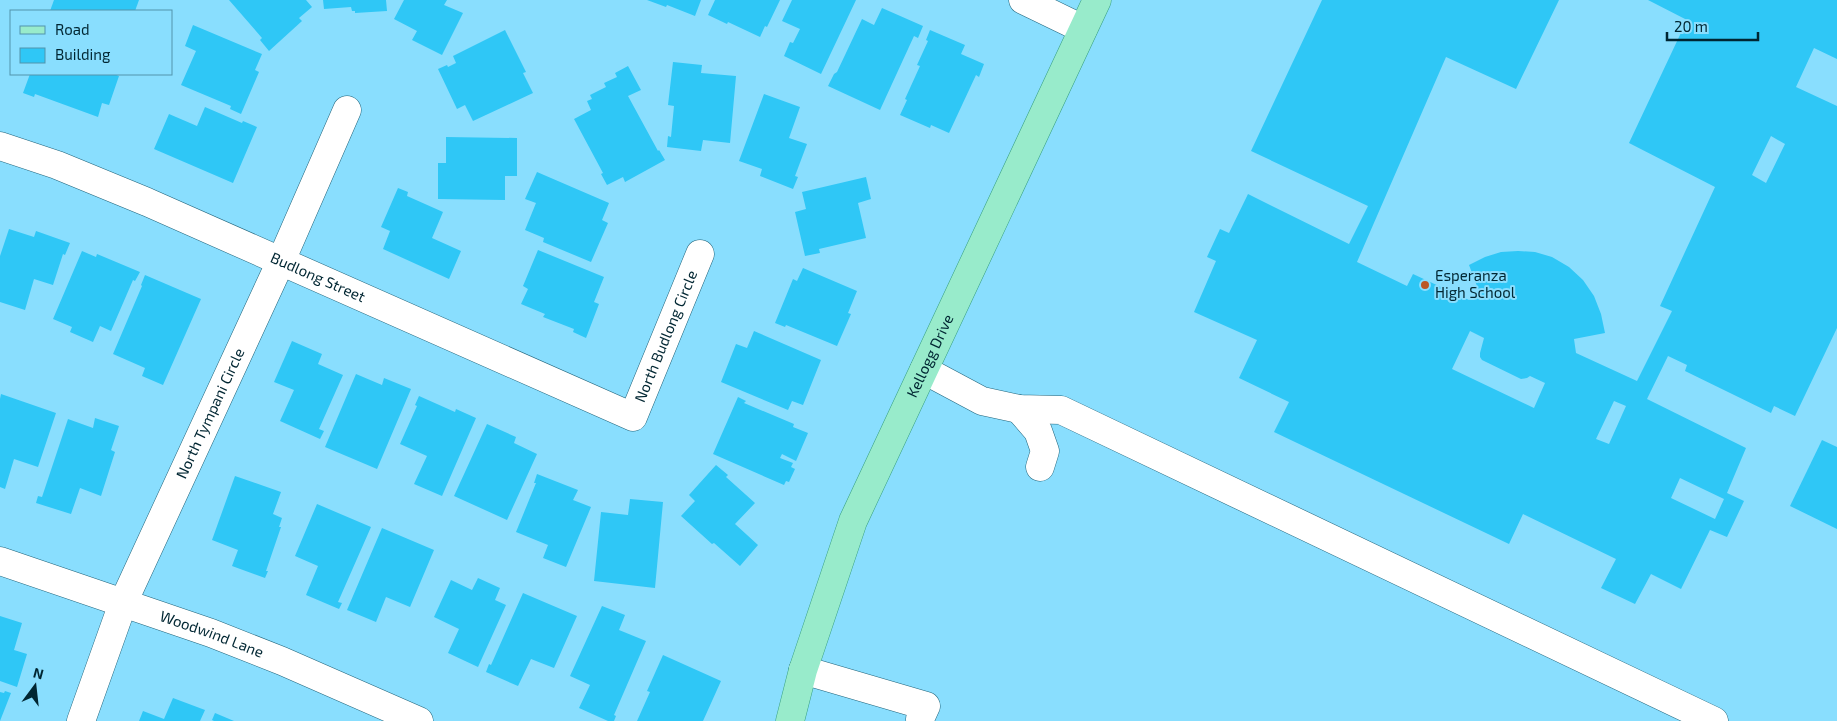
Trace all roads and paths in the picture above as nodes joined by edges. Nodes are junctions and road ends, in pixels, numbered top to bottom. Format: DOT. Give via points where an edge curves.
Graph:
graph roads {
  1 [pos="1023,0"];
  2 [pos="1097,0"];
  3 [pos="1083,29"];
  4 [pos="347,110"];
  5 [pos="0,146"];
  6 [pos="700,254"];
  7 [pos="281,261"];
  8 [pos="924,370"];
  9 [pos="1019,409"];
  10 [pos="633,417"];
  11 [pos="1040,468"];
  12 [pos="0,561"];
  13 [pos="123,603"];
  14 [pos="803,670"];
  15 [pos="920,719"];
  16 [pos="81,721"];
  17 [pos="419,721"];
  18 [pos="790,721"];
  19 [pos="1714,721"];
  1 -- 3 [label="street"];
  2 -- 3 [label="main road, Kellogg Drive"];
  3 -- 8 [label="main road, Kellogg Drive"];
  4 -- 7 [label="street, North Tympani Circle"];
  5 -- 7 [label="street, Budlong Street" via="104,183"];
  6 -- 10 [label="street, North Budlong Circle"];
  7 -- 10 [label="street, Budlong Street"];
  7 -- 13 [label="street, North Tympani Circle"];
  8 -- 9 [label="street" via="982,401"];
  8 -- 14 [label="main road, Kellogg Drive" via="853,521"];
  9 -- 11 [label="street" via="1038,430 1045,451"];
  9 -- 19 [label="street" via="1061,410"];
  12 -- 13 [label="street, Woodwind Lane"];
  13 -- 16 [label="street, North Tympani Circle"];
  13 -- 17 [label="street, Woodwind Lane" via="282,661"];
  14 -- 15 [label="street" via="926,706"];
  14 -- 18 [label="main road, Kellogg Drive"];
}
